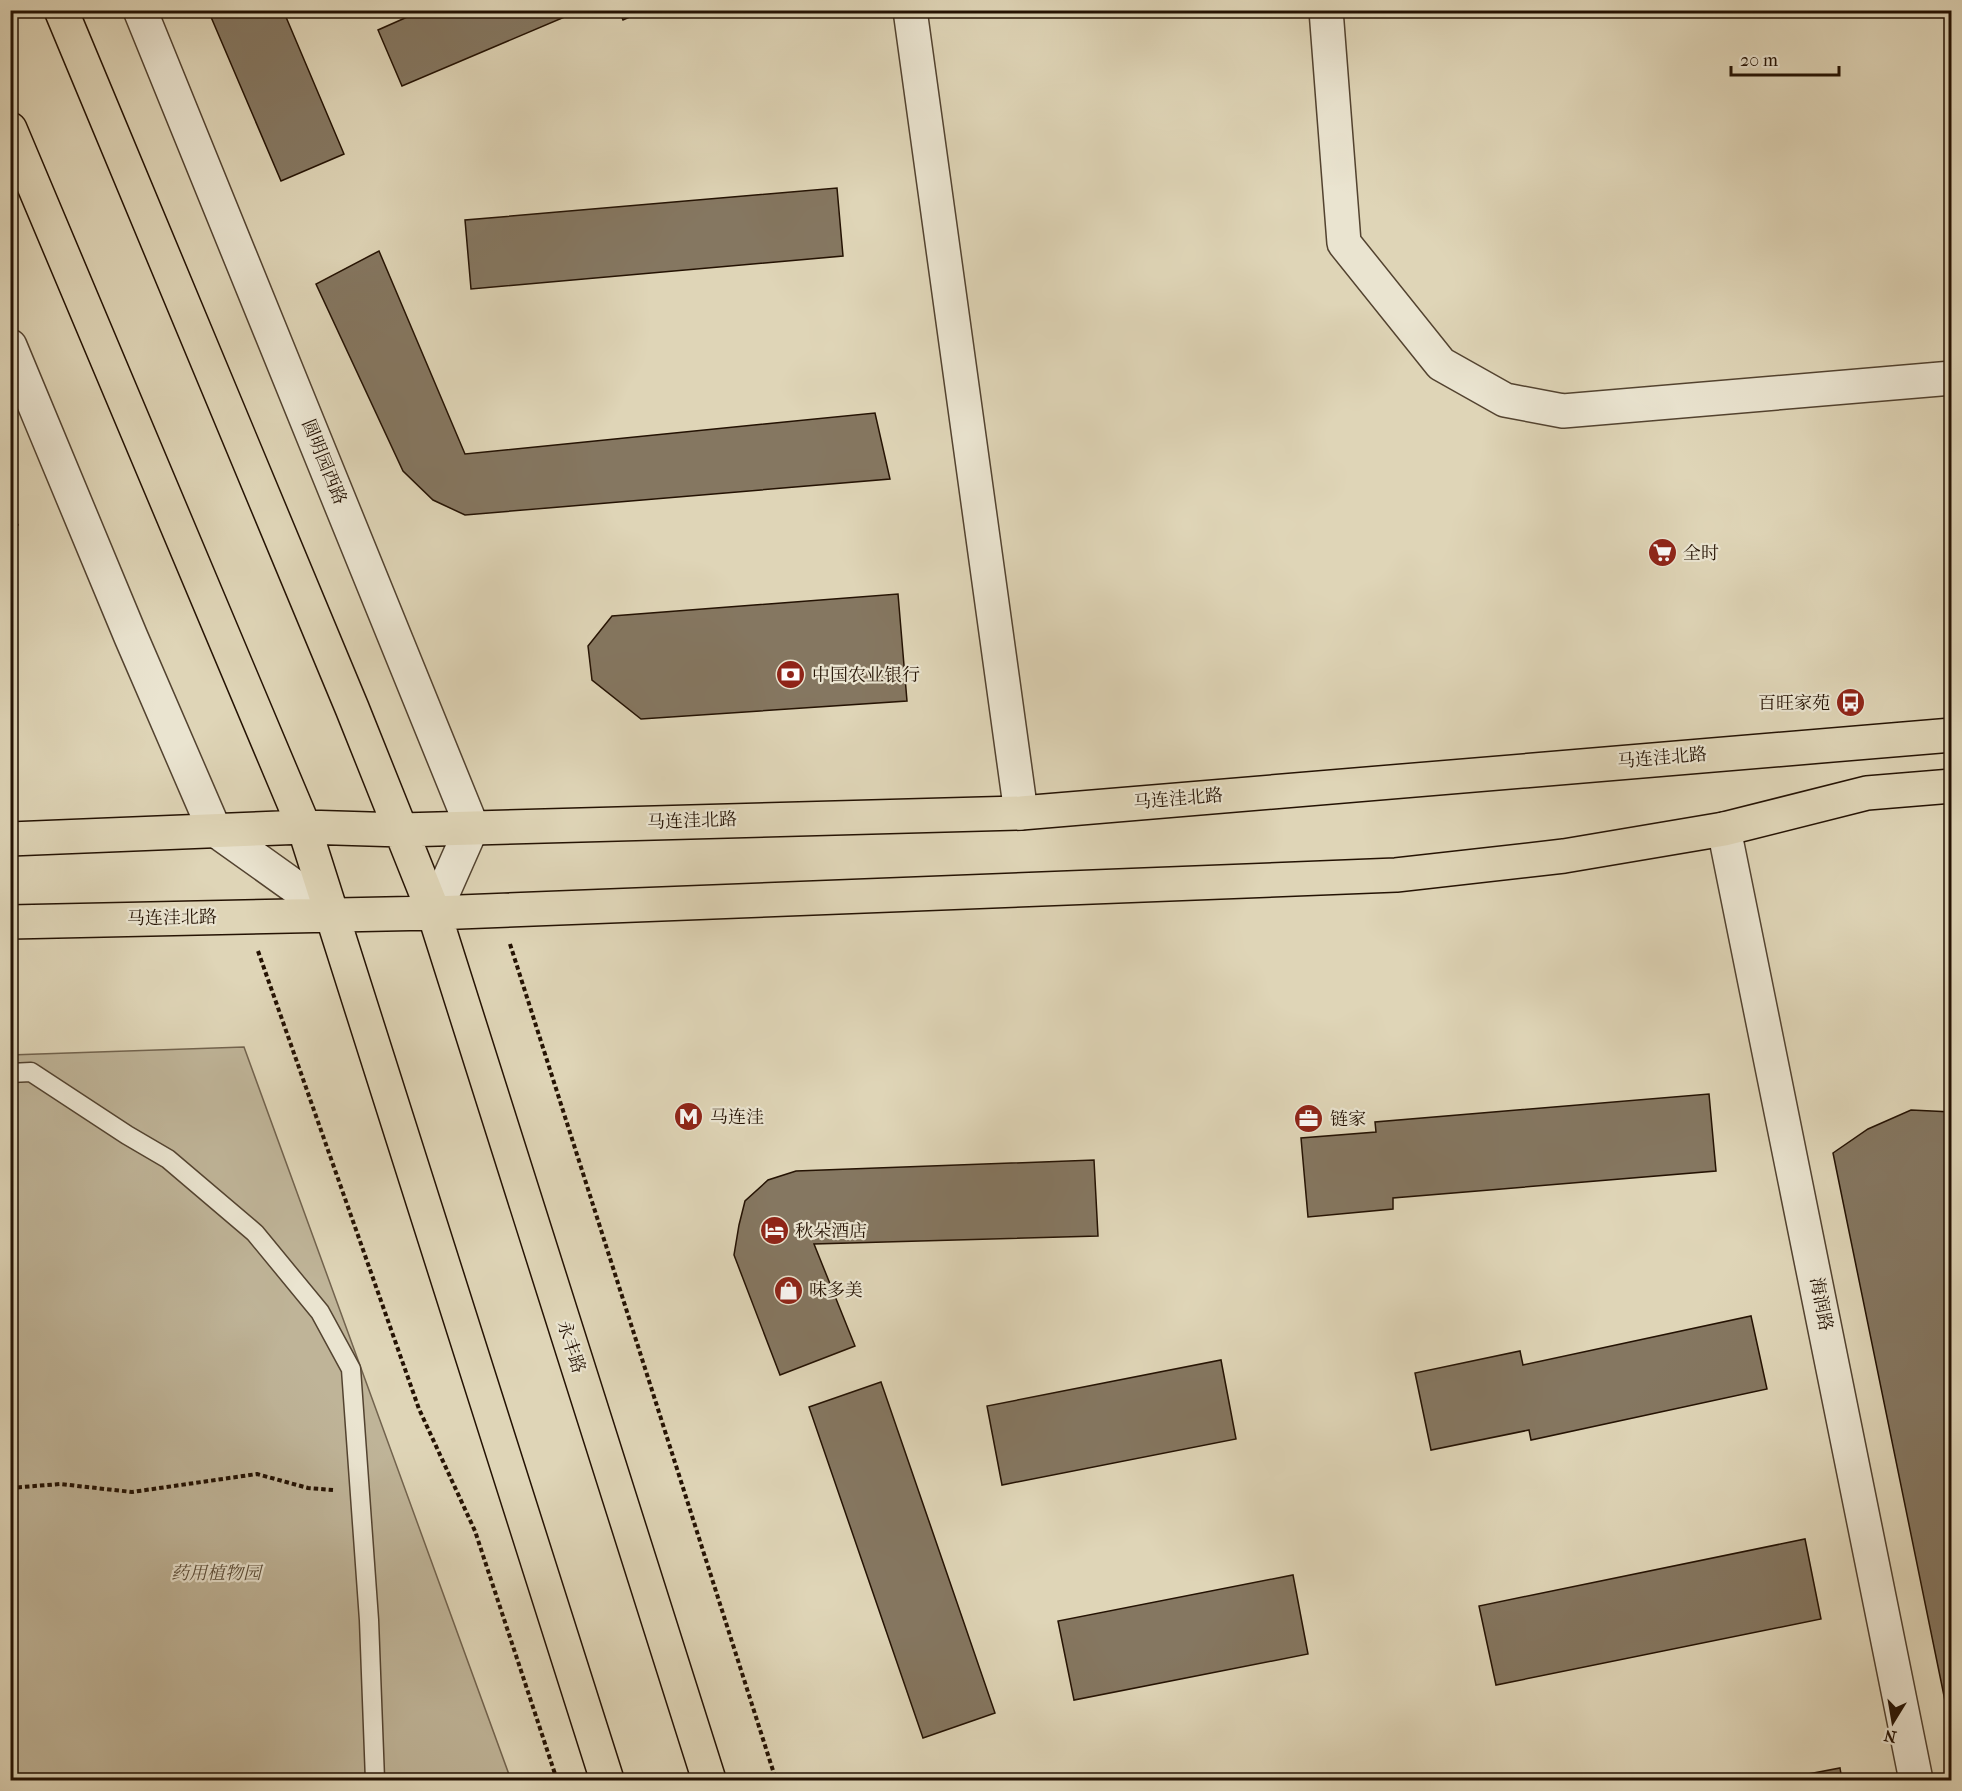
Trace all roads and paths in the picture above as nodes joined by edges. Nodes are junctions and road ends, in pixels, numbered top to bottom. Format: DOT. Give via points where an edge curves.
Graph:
graph roads {
  1 [pos="61,10"];
  2 [pos="140,10"];
  3 [pos="910,10"];
  4 [pos="1326,10"];
  5 [pos="10,129"];
  6 [pos="10,346"];
  7 [pos="1952,378"];
  8 [pos="1952,735"];
  9 [pos="1952,786"];
  10 [pos="1021,813"];
  11 [pos="304,827"];
  12 [pos="472,827"];
  13 [pos="214,829"];
  14 [pos="1724,829"];
  15 [pos="402,830"];
  16 [pos="10,839"];
  17 [pos="499,910"];
  18 [pos="434,913"];
  19 [pos="333,914"];
  20 [pos="246,916"];
  21 [pos="10,922"];
  22 [pos="10,1073"];
  23 [pos="10,1488"];
  24 [pos="361,1493"];
  25 [pos="375,1780"];
  26 [pos="557,1780"];
  27 [pos="608,1780"];
  28 [pos="709,1780"];
  29 [pos="776,1780"];
  30 [pos="1916,1780"];
  1 -- 15 [label="main road"];
  2 -- 12 [label="street, 圆明园西路"];
  3 -- 10 [label="street"];
  4 -- 7 [label="street" via="1344,243 1441,364 1505,400 1563,411"];
  5 -- 11 [label="main road"];
  6 -- 13 [label="street"];
  8 -- 10 [label="main road, 马连洼北路"];
  9 -- 14 [label="main road" via="1867,793"];
  10 -- 12 [label="main road, 马连洼北路"];
  11 -- 13 [label="main road"];
  11 -- 15 [label="main road, 马连洼北路"];
  11 -- 19 [label="main road"];
  12 -- 15 [label="main road, 马连洼北路"];
  12 -- 18 [label="street"];
  13 -- 16 [label="main road"];
  13 -- 19 [label="street"];
  14 -- 17 [label="main road" via="1564,856 1396,875"];
  14 -- 30 [label="street, 海润路"];
  15 -- 18 [label="main road, 永丰路"];
  17 -- 18 [label="main road"];
  17 -- 29 [label="path"];
  18 -- 19 [label="main road, 马连洼北路"];
  18 -- 28 [label="main road, 永丰路"];
  19 -- 20 [label="main road, 马连洼北路"];
  19 -- 27 [label="main road"];
  20 -- 21 [label="main road, 马连洼北路"];
  20 -- 26 [label="path" via="419,1409 475,1531"];
  22 -- 24 [label="lane" via="31,1072 168,1159 255,1233 320,1312 351,1369"];
  23 -- 24 [label="path" via="60,1484 132,1492 257,1474 308,1488"];
  24 -- 25 [label="lane"];
}
